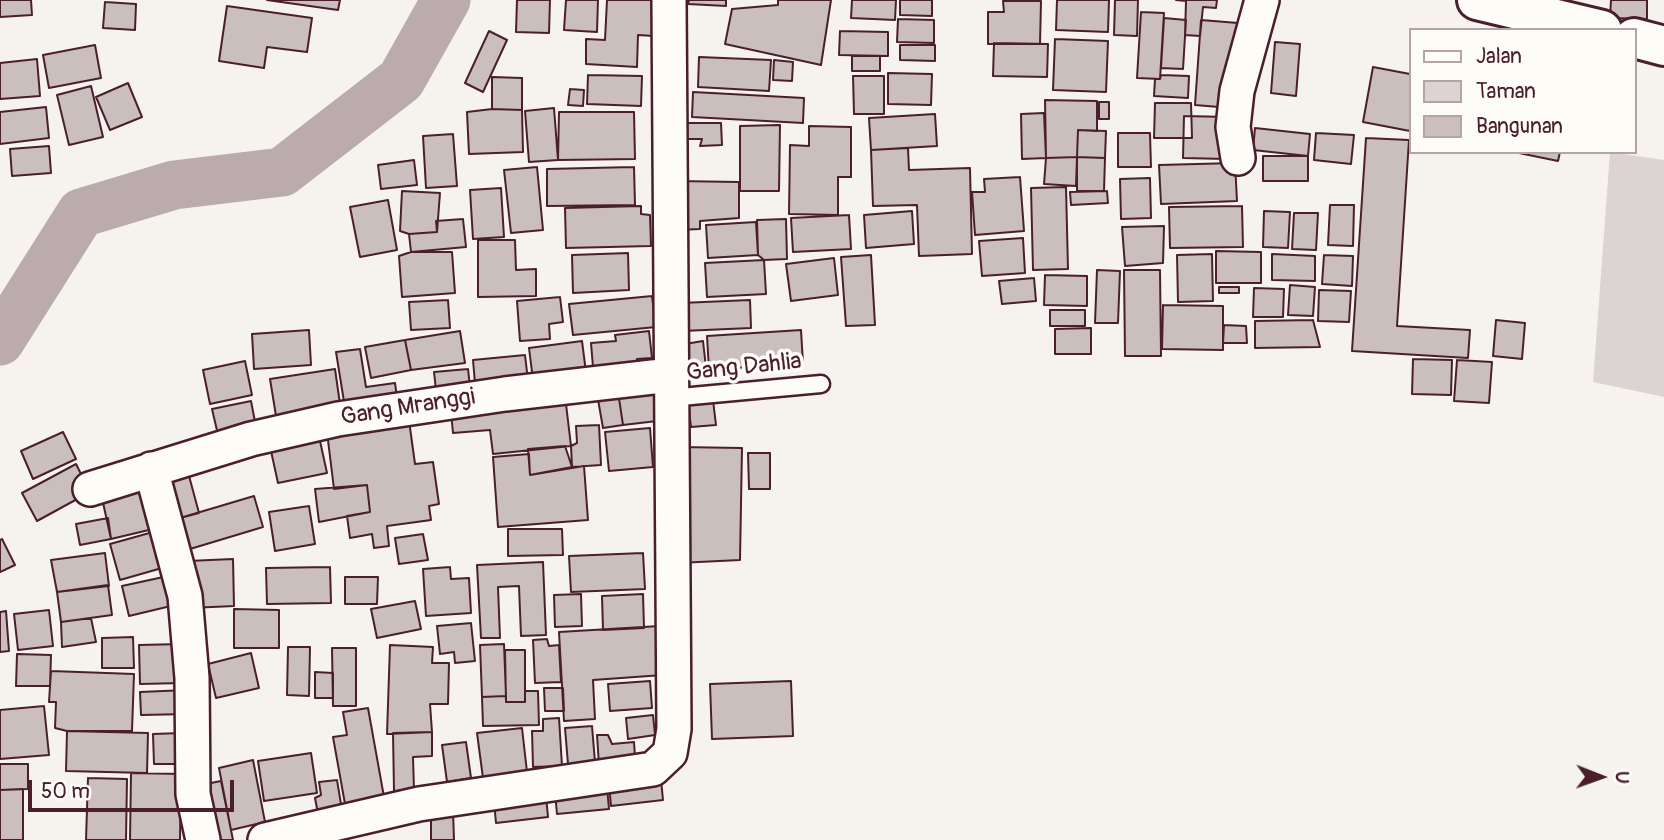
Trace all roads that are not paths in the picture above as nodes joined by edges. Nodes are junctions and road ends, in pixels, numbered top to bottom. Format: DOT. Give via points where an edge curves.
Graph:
graph roads {
  1 [pos="669,0"];
  2 [pos="1262,0"];
  3 [pos="1477,0"];
  4 [pos="1580,17"];
  5 [pos="1636,39"];
  6 [pos="1664,46"];
  7 [pos="1238,158"];
  8 [pos="821,384"];
  9 [pos="670,387"];
  10 [pos="151,469"];
  11 [pos="90,489"];
  12 [pos="203,840"];
  13 [pos="265,840"];
  1 -- 9 [label="street"];
  2 -- 7 [label="street" via="1237,91 1233,127"];
  3 -- 4 [label="main road"];
  5 -- 6 [label="main road"];
  8 -- 9 [label="lane, Gang Dahlia"];
  9 -- 10 [label="street, Gang Mranggi" via="505,394 338,419"];
  9 -- 13 [label="street" via="674,729 670,753 653,769 419,804"];
  10 -- 11 [label="street, Gang Mranggi"];
  10 -- 12 [label="street" via="185,596 192,678 193,794"];
}
